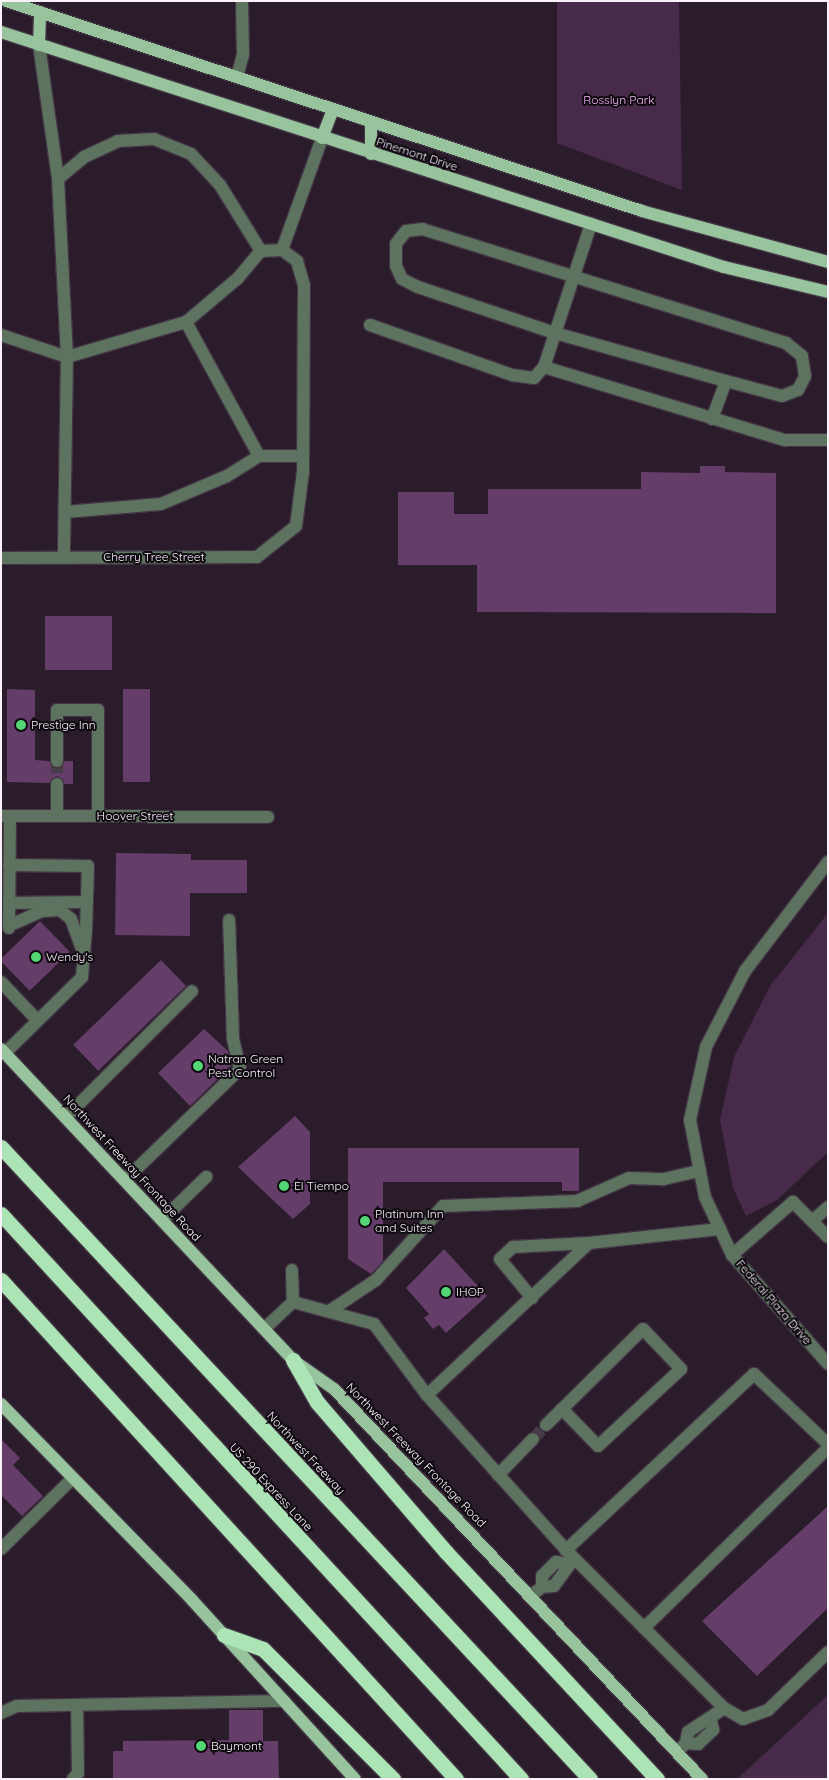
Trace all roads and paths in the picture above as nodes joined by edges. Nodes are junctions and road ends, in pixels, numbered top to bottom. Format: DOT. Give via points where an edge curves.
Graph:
graph roads {
  1 [pos="6,1"];
  2 [pos="242,1"];
  3 [pos="41,7"];
  4 [pos="1,32"];
  5 [pos="39,45"];
  6 [pos="237,78"];
  7 [pos="333,109"];
  8 [pos="371,123"];
  9 [pos="322,138"];
  10 [pos="371,154"];
  11 [pos="58,178"];
  12 [pos="591,224"];
  13 [pos="282,250"];
  14 [pos="261,251"];
  15 [pos="828,262"];
  16 [pos="572,280"];
  17 [pos="828,292"];
  18 [pos="186,322"];
  19 [pos="370,325"];
  20 [pos="555,333"];
  21 [pos="1,335"];
  22 [pos="67,357"];
  23 [pos="544,367"];
  24 [pos="726,381"];
  25 [pos="712,419"];
  26 [pos="828,440"];
  27 [pos="259,456"];
  28 [pos="303,456"];
  29 [pos="65,512"];
  30 [pos="1,558"];
  31 [pos="64,558"];
  32 [pos="57,761"];
  33 [pos="57,784"];
  34 [pos="6,816"];
  35 [pos="57,816"];
  36 [pos="98,816"];
  37 [pos="268,817"];
  38 [pos="828,862"];
  39 [pos="9,866"];
  40 [pos="62,902"];
  41 [pos="87,902"];
  42 [pos="9,903"];
  43 [pos="38,903"];
  44 [pos="230,920"];
  45 [pos="8,929"];
  46 [pos="86,930"];
  47 [pos="84,959"];
  48 [pos="1,982"];
  49 [pos="192,991"];
  50 [pos="38,1020"];
  51 [pos="3,1051"];
  52 [pos="66,1117"];
  53 [pos="1,1147"];
  54 [pos="700,1171"];
  55 [pos="206,1177"];
  56 [pos="125,1180"];
  57 [pos="828,1207"];
  58 [pos="1,1214"];
  59 [pos="162,1220"];
  60 [pos="812,1221"];
  61 [pos="720,1228"];
  62 [pos="828,1237"];
  63 [pos="589,1243"];
  64 [pos="732,1255"];
  65 [pos="292,1270"];
  66 [pos="1,1280"];
  67 [pos="532,1298"];
  68 [pos="293,1302"];
  69 [pos="331,1310"];
  70 [pos="264,1329"];
  71 [pos="293,1360"];
  72 [pos="828,1364"];
  73 [pos="428,1395"];
  74 [pos="1,1404"];
  75 [pos="562,1409"];
  76 [pos="546,1425"];
  77 [pos="533,1439"];
  78 [pos="828,1444"];
  79 [pos="828,1448"];
  80 [pos="498,1475"];
  81 [pos="73,1478"];
  82 [pos="1,1548"];
  83 [pos="569,1557"];
  84 [pos="537,1591"];
  85 [pos="644,1628"];
  86 [pos="224,1635"];
  87 [pos="828,1652"];
  88 [pos="284,1700"];
  89 [pos="78,1705"];
  90 [pos="724,1708"];
  91 [pos="1,1713"];
  92 [pos="682,1748"];
  93 [pos="73,1779"];
  94 [pos="355,1779"];
  95 [pos="393,1779"];
  96 [pos="456,1779"];
  97 [pos="521,1779"];
  98 [pos="590,1779"];
  99 [pos="656,1779"];
  100 [pos="702,1779"];
  1 -- 3 [label="main road, Pinemont Drive"];
  2 -- 6 [label="street" via="243,54"];
  3 -- 5 [label="main road"];
  3 -- 6 [label="main road, Pinemont Drive"];
  4 -- 5 [label="main road, Pinemont Drive"];
  5 -- 9 [label="main road, Pinemont Drive"];
  5 -- 11 [label="street"];
  6 -- 7 [label="main road, Pinemont Drive"];
  7 -- 8 [label="main road, Pinemont Drive"];
  7 -- 9 [label="main road"];
  8 -- 10 [label="main road"];
  8 -- 15 [label="main road, Pinemont Drive" via="642,211"];
  9 -- 10 [label="main road, Pinemont Drive"];
  9 -- 13 [label="street"];
  10 -- 12 [label="main road, Pinemont Drive"];
  11 -- 14 [label="street" via="84,157 118,141 154,139 191,154 220,185"];
  11 -- 22 [label="street"];
  12 -- 16 [label="street"];
  12 -- 17 [label="main road, Pinemont Drive" via="724,267"];
  13 -- 14 [label="street"];
  13 -- 28 [label="street" via="297,261 304,285"];
  14 -- 18 [label="street" via="238,278"];
  16 -- 20 [label="street"];
  16 -- 20 [label="street" via="423,229 406,231 396,244 396,266 402,279"];
  16 -- 24 [label="street" via="786,343 802,356 805,376 798,390 782,396"];
  18 -- 22 [label="street"];
  18 -- 27 [label="street"];
  19 -- 23 [label="street" via="512,375 534,378"];
  20 -- 23 [label="street"];
  20 -- 24 [label="street"];
  21 -- 22 [label="street"];
  22 -- 29 [label="street"];
  23 -- 25 [label="street"];
  24 -- 25 [label="street"];
  25 -- 26 [label="street" via="785,440"];
  27 -- 28 [label="street"];
  27 -- 29 [label="street" via="227,476 161,504"];
  28 -- 31 [label="street, Cherry Tree Street" via="296,526 258,557"];
  29 -- 31 [label="street"];
  30 -- 31 [label="street, Cherry Tree Street"];
  32 -- 36 [label="street" via="57,710 98,710"];
  33 -- 35 [label="street"];
  34 -- 35 [label="street, Hoover Street"];
  34 -- 39 [label="street"];
  35 -- 36 [label="street, Hoover Street"];
  36 -- 37 [label="street, Hoover Street"];
  38 -- 54 [label="street, Federal Plaza Drive" via="745,971 706,1047 690,1120"];
  39 -- 41 [label="street" via="88,866"];
  39 -- 42 [label="street"];
  40 -- 41 [label="street"];
  40 -- 43 [label="street"];
  40 -- 46 [label="street" via="78,914"];
  41 -- 46 [label="street"];
  42 -- 43 [label="street"];
  42 -- 45 [label="street"];
  43 -- 45 [label="street"];
  44 -- 56 [label="street" via="233,1038 240,1070"];
  45 -- 47 [label="street" via="42,911 65,913 74,925"];
  46 -- 47 [label="street"];
  47 -- 50 [label="street" via="82,977"];
  48 -- 50 [label="street"];
  49 -- 52 [label="street"];
  50 -- 51 [label="street"];
  51 -- 52 [label="main road, Northwest Freeway Frontage Road"];
  52 -- 56 [label="main road, Northwest Freeway Frontage Road"];
  53 -- 98 [label="highway, Northwest Freeway"];
  54 -- 61 [label="street, Federal Plaza Drive" via="705,1197"];
  54 -- 69 [label="street" via="664,1179 629,1178 577,1201 443,1206 376,1280"];
  55 -- 59 [label="street"];
  56 -- 59 [label="main road, Northwest Freeway Frontage Road"];
  57 -- 60 [label="street"];
  58 -- 97 [label="highway, US 290 Express Lane"];
  59 -- 70 [label="main road, Northwest Freeway Frontage Road"];
  60 -- 62 [label="street"];
  60 -- 64 [label="street" via="793,1202"];
  61 -- 63 [label="street"];
  61 -- 64 [label="street, Federal Plaza Drive"];
  63 -- 67 [label="street"];
  63 -- 67 [label="street" via="513,1247 500,1259"];
  64 -- 72 [label="street, Federal Plaza Drive"];
  65 -- 68 [label="street"];
  66 -- 96 [label="highway"];
  67 -- 73 [label="street"];
  68 -- 69 [label="street"];
  68 -- 70 [label="street"];
  69 -- 73 [label="street" via="374,1324"];
  70 -- 71 [label="main road, Northwest Freeway Frontage Road"];
  71 -- 84 [label="main road, Northwest Freeway Frontage Road" via="334,1389"];
  71 -- 99 [label="highway" via="316,1402 446,1552"];
  73 -- 80 [label="street"];
  74 -- 81 [label="main road"];
  75 -- 75 [label="street" via="643,1329 681,1369 598,1446"];
  75 -- 76 [label="street"];
  77 -- 80 [label="street"];
  78 -- 83 [label="street" via="754,1374"];
  79 -- 85 [label="street"];
  80 -- 83 [label="street"];
  81 -- 82 [label="street"];
  81 -- 86 [label="main road"];
  83 -- 84 [label="street" via="568,1571 554,1586"];
  83 -- 85 [label="street"];
  84 -- 92 [label="main road, Northwest Freeway Frontage Road"];
  85 -- 90 [label="street"];
  86 -- 88 [label="main road"];
  86 -- 95 [label="highway" via="264,1649"];
  87 -- 90 [label="street" via="768,1710 743,1719"];
  88 -- 89 [label="street"];
  88 -- 94 [label="main road"];
  89 -- 91 [label="street" via="17,1706"];
  89 -- 93 [label="street" via="78,1774"];
  90 -- 92 [label="street" via="711,1720 713,1730 698,1744"];
  92 -- 100 [label="main road, Northwest Freeway Frontage Road"];
}
